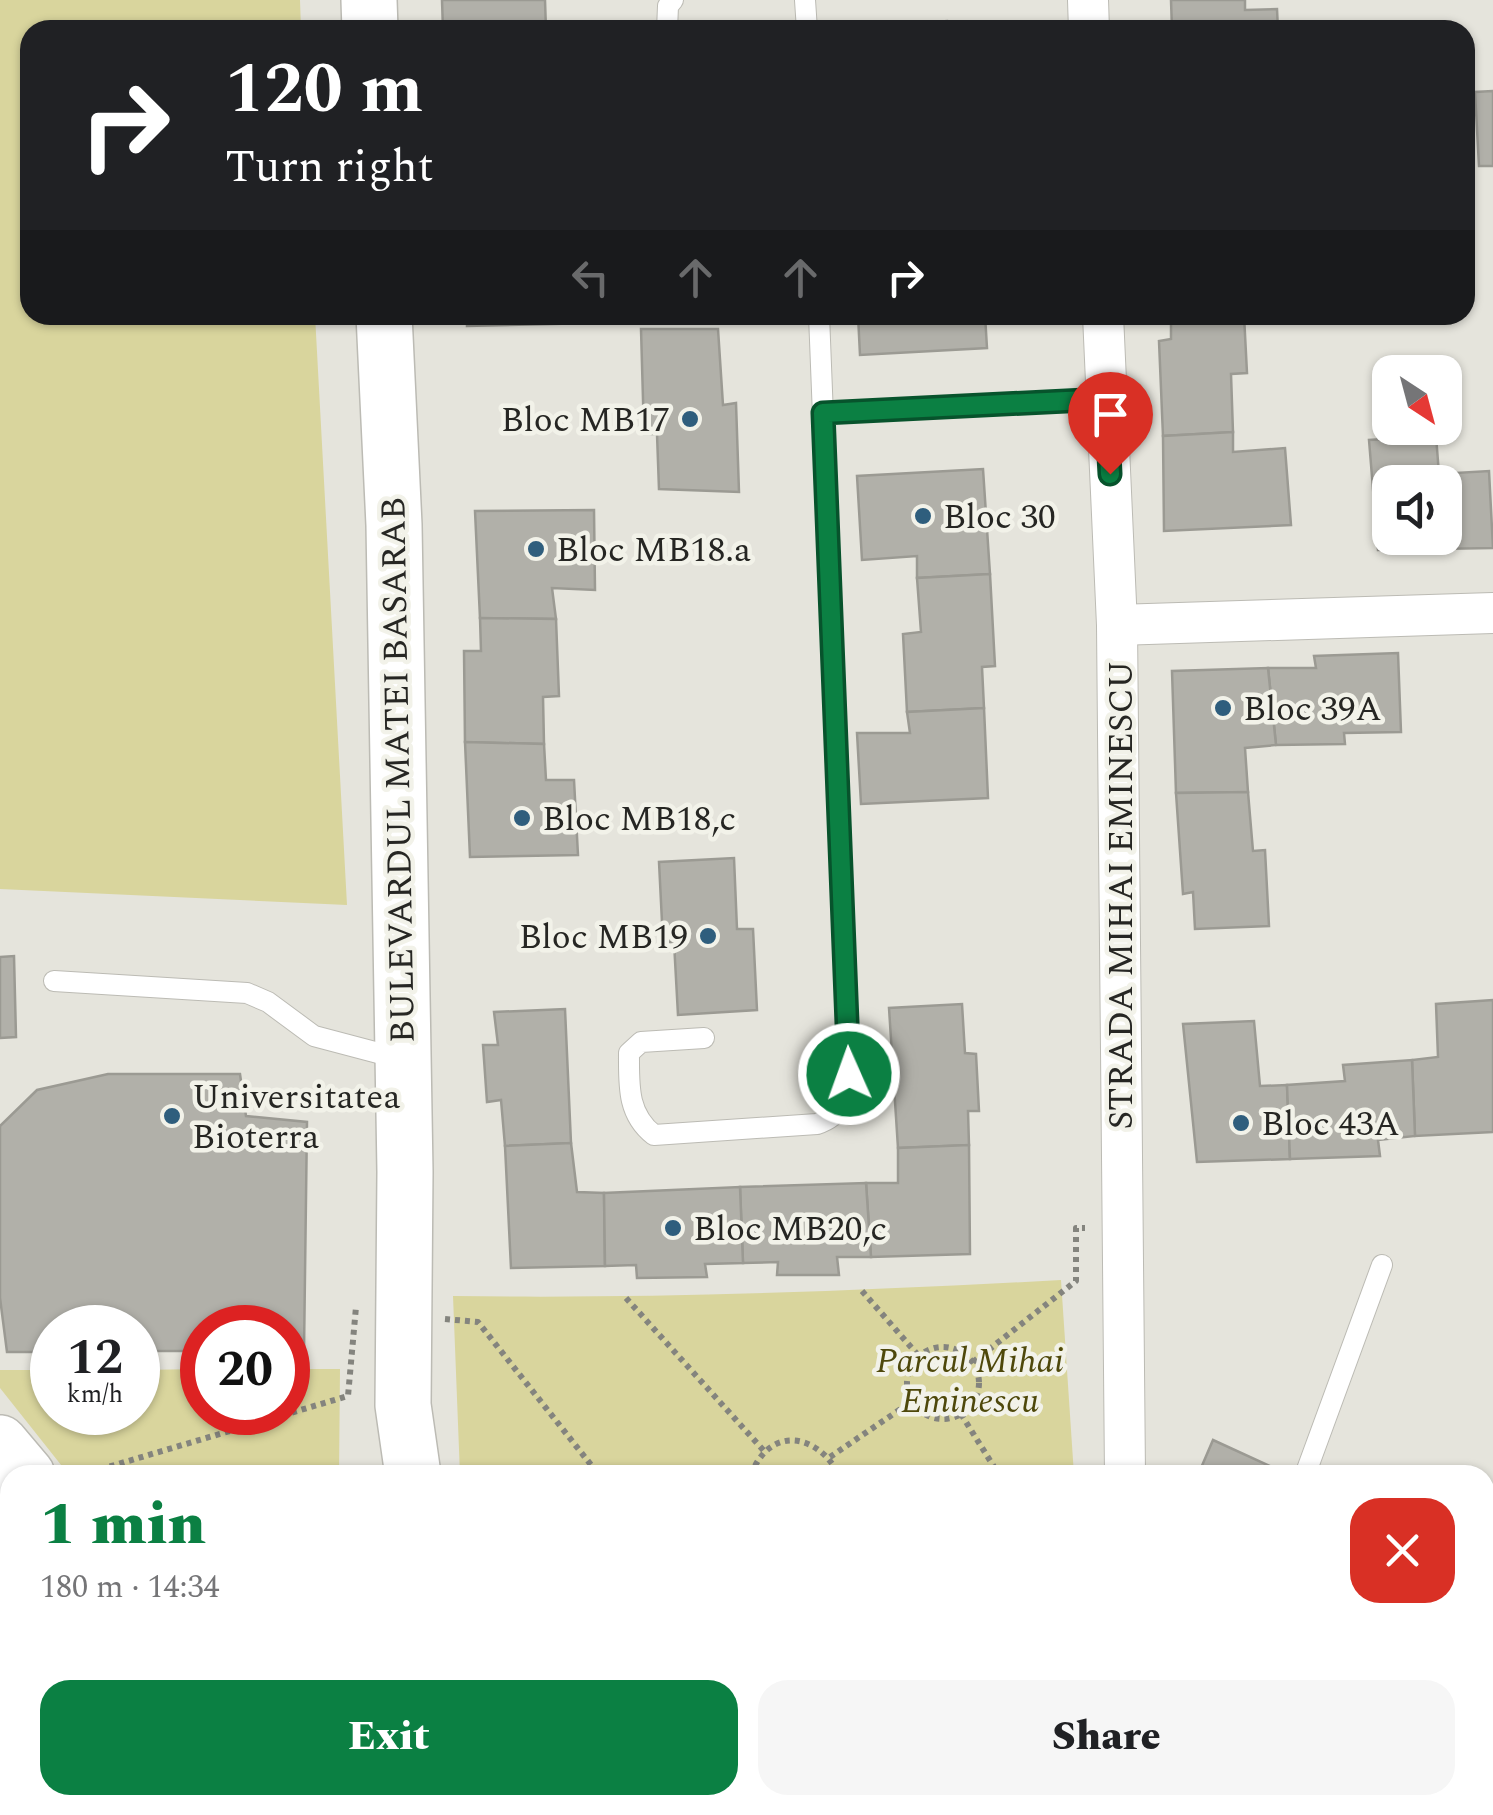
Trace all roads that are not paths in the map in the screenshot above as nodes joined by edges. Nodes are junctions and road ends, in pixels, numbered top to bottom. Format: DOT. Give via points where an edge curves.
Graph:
graph roads {
  1 [pos="384,325"];
  2 [pos="819,325"];
  3 [pos="1103,325"];
  4 [pos="1106,399"];
  5 [pos="823,413"];
  6 [pos="1493,613"];
  7 [pos="1117,625"];
  8 [pos="54,981"];
  9 [pos="704,1038"];
  10 [pos="403,1059"];
  11 [pos="1382,1265"];
  12 [pos="403,1405"];
  13 [pos="0,1442"];
  14 [pos="19,1465"];
  15 [pos="390,1465"];
  16 [pos="412,1465"];
  17 [pos="1125,1465"];
  18 [pos="1309,1465"];
  1 -- 10 [label="main road, BULEVARDUL MATEI BASARAB"];
  2 -- 5 [label="lane"];
  3 -- 4 [label="street, STRADA MIHAI EMINESCU"];
  4 -- 5 [label="lane"];
  4 -- 7 [label="street, STRADA MIHAI EMINESCU"];
  5 -- 9 [label="lane" via="845,1104 817,1124 654,1135 634,1112 629,1053 641,1042"];
  6 -- 7 [label="street"];
  7 -- 17 [label="street, STRADA MIHAI EMINESCU"];
  8 -- 10 [label="lane" via="247,993 314,1036"];
  10 -- 12 [label="main road, BULEVARDUL MATEI BASARAB"];
  11 -- 18 [label="lane"];
  12 -- 15 [label="main road, BULEVARDUL MATEI BASARAB"];
  12 -- 16 [label="main road, BULEVARDUL MATEI BASARAB"];
  13 -- 14 [label="main road"];
}
